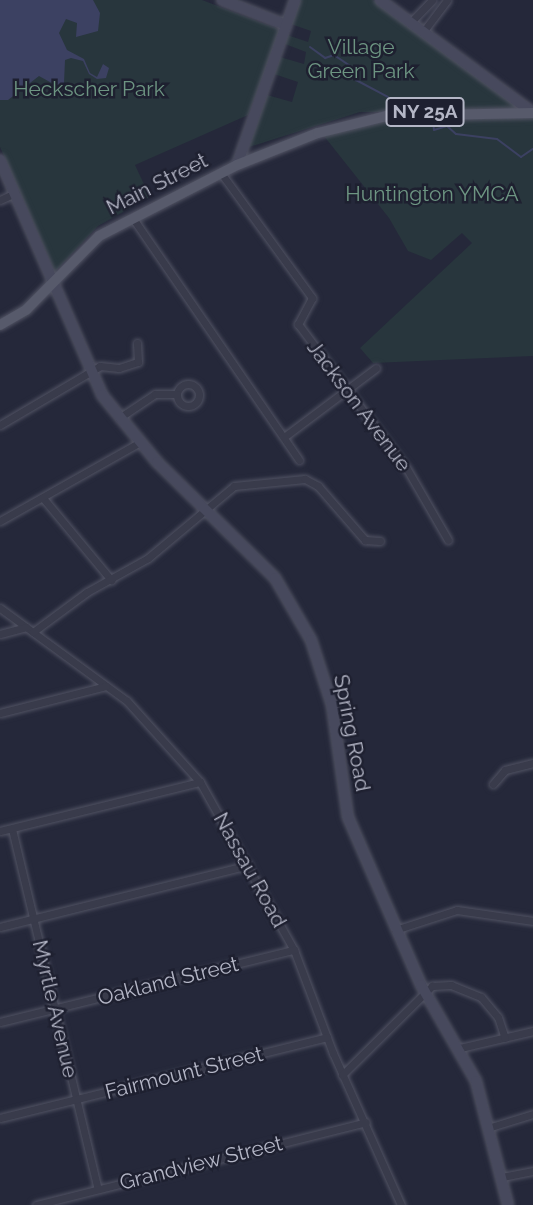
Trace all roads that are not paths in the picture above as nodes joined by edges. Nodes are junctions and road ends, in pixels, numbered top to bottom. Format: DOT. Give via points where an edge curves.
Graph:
graph roads {
  1 [pos="222,0"];
  2 [pos="295,0"];
  3 [pos="380,0"];
  4 [pos="432,0"];
  5 [pos="447,0"];
  6 [pos="410,23"];
  7 [pos="286,25"];
  8 [pos="423,32"];
  9 [pos="533,113"];
  10 [pos="0,160"];
  11 [pos="237,165"];
  12 [pos="221,173"];
  13 [pos="15,193"];
  14 [pos="0,200"];
  15 [pos="132,217"];
  16 [pos="55,282"];
  17 [pos="0,325"];
  18 [pos="136,343"];
  19 [pos="376,368"];
  20 [pos="91,374"];
  21 [pos="347,392"];
  22 [pos="177,394"];
  23 [pos="119,418"];
  24 [pos="0,425"];
  25 [pos="284,437"];
  26 [pos="140,443"];
  27 [pos="299,460"];
  28 [pos="43,498"];
  29 [pos="204,509"];
  30 [pos="0,521"];
  31 [pos="448,540"];
  32 [pos="380,541"];
  33 [pos="110,580"];
  34 [pos="0,608"];
  35 [pos="30,630"];
  36 [pos="0,634"];
  37 [pos="106,686"];
  38 [pos="0,713"];
  39 [pos="533,763"];
  40 [pos="200,782"];
  41 [pos="493,784"];
  42 [pos="12,828"];
  43 [pos="0,831"];
  44 [pos="248,865"];
  45 [pos="34,919"];
  46 [pos="533,921"];
  47 [pos="0,927"];
  48 [pos="395,930"];
  49 [pos="294,950"];
  50 [pos="425,993"];
  51 [pos="55,1009"];
  52 [pos="0,1023"];
  53 [pos="533,1031"];
  54 [pos="327,1037"];
  55 [pos="505,1038"];
  56 [pos="460,1048"];
  57 [pos="342,1075"];
  58 [pos="76,1099"];
  59 [pos="533,1114"];
  60 [pos="0,1118"];
  61 [pos="366,1122"];
  62 [pos="491,1127"];
  63 [pos="533,1171"];
  64 [pos="502,1177"];
  65 [pos="98,1189"];
  66 [pos="69,1201"];
  67 [pos="36,1205"];
  68 [pos="400,1205"];
  69 [pos="508,1205"];
  1 -- 7 [label="main road"];
  2 -- 7 [label="main road"];
  3 -- 6 [label="main road"];
  4 -- 6 [label="street"];
  5 -- 8 [label="street"];
  6 -- 8 [label="main road"];
  7 -- 11 [label="main road"];
  8 -- 9 [label="main road"];
  9 -- 11 [label="main road, Main Street / NY 25A" via="411,113 318,133"];
  10 -- 13 [label="main road, Spring Road"];
  11 -- 12 [label="main road, Main Street / NY 25A"];
  12 -- 15 [label="main road, Main Street / NY 25A"];
  12 -- 21 [label="street, Jackson Avenue" via="312,298 298,324"];
  13 -- 14 [label="street"];
  13 -- 16 [label="main road, Spring Road"];
  15 -- 16 [label="main road, Main Street / NY 25A" via="99,236"];
  15 -- 25 [label="street"];
  16 -- 17 [label="main road, Main Street / NY 25A"];
  16 -- 20 [label="main road, Spring Road"];
  18 -- 20 [label="street" via="138,362 118,368 100,366"];
  19 -- 21 [label="street"];
  20 -- 23 [label="main road, Spring Road"];
  20 -- 24 [label="street"];
  21 -- 25 [label="street"];
  21 -- 31 [label="street, Jackson Avenue" via="407,469"];
  22 -- 23 [label="street" via="155,394"];
  23 -- 26 [label="main road, Spring Road"];
  25 -- 27 [label="street"];
  26 -- 28 [label="street"];
  26 -- 29 [label="main road, Spring Road"];
  28 -- 30 [label="street"];
  28 -- 33 [label="street"];
  29 -- 32 [label="street" via="233,486 305,479 318,486 365,540"];
  29 -- 33 [label="street" via="148,558"];
  29 -- 48 [label="main road, Spring Road" via="275,578 311,640 332,705 348,817"];
  33 -- 35 [label="street"];
  34 -- 35 [label="street, Nassau Road"];
  35 -- 36 [label="street"];
  35 -- 37 [label="street, Nassau Road"];
  37 -- 38 [label="street"];
  37 -- 40 [label="street, Nassau Road" via="146,718"];
  39 -- 41 [label="street" via="505,770"];
  40 -- 42 [label="street"];
  40 -- 44 [label="street, Nassau Road"];
  42 -- 43 [label="street"];
  42 -- 45 [label="street, Myrtle Avenue"];
  44 -- 45 [label="street"];
  44 -- 49 [label="street, Nassau Road"];
  45 -- 47 [label="street"];
  45 -- 51 [label="street, Myrtle Avenue"];
  46 -- 48 [label="street" via="457,910"];
  48 -- 50 [label="main road, Spring Road"];
  49 -- 51 [label="street, Oakland Street"];
  49 -- 54 [label="street, Nassau Road"];
  50 -- 55 [label="street" via="441,985 471,991 491,1007"];
  50 -- 56 [label="main road, Spring Road"];
  50 -- 57 [label="street"];
  51 -- 52 [label="street, Oakland Street"];
  51 -- 58 [label="street, Myrtle Avenue"];
  53 -- 55 [label="street"];
  54 -- 57 [label="street, Nassau Road"];
  54 -- 58 [label="street, Fairmount Street"];
  55 -- 56 [label="street"];
  56 -- 62 [label="main road, Spring Road"];
  57 -- 61 [label="street, Nassau Road"];
  58 -- 60 [label="street, Fairmount Street"];
  58 -- 65 [label="street, Myrtle Avenue"];
  59 -- 62 [label="street"];
  61 -- 65 [label="street, Grandview Street"];
  61 -- 68 [label="street, Nassau Road"];
  62 -- 64 [label="main road, Spring Road"];
  63 -- 64 [label="street"];
  64 -- 69 [label="main road, Spring Road"];
  65 -- 66 [label="street, Grandview Street"];
  66 -- 67 [label="street, Grandview Street"];
}
